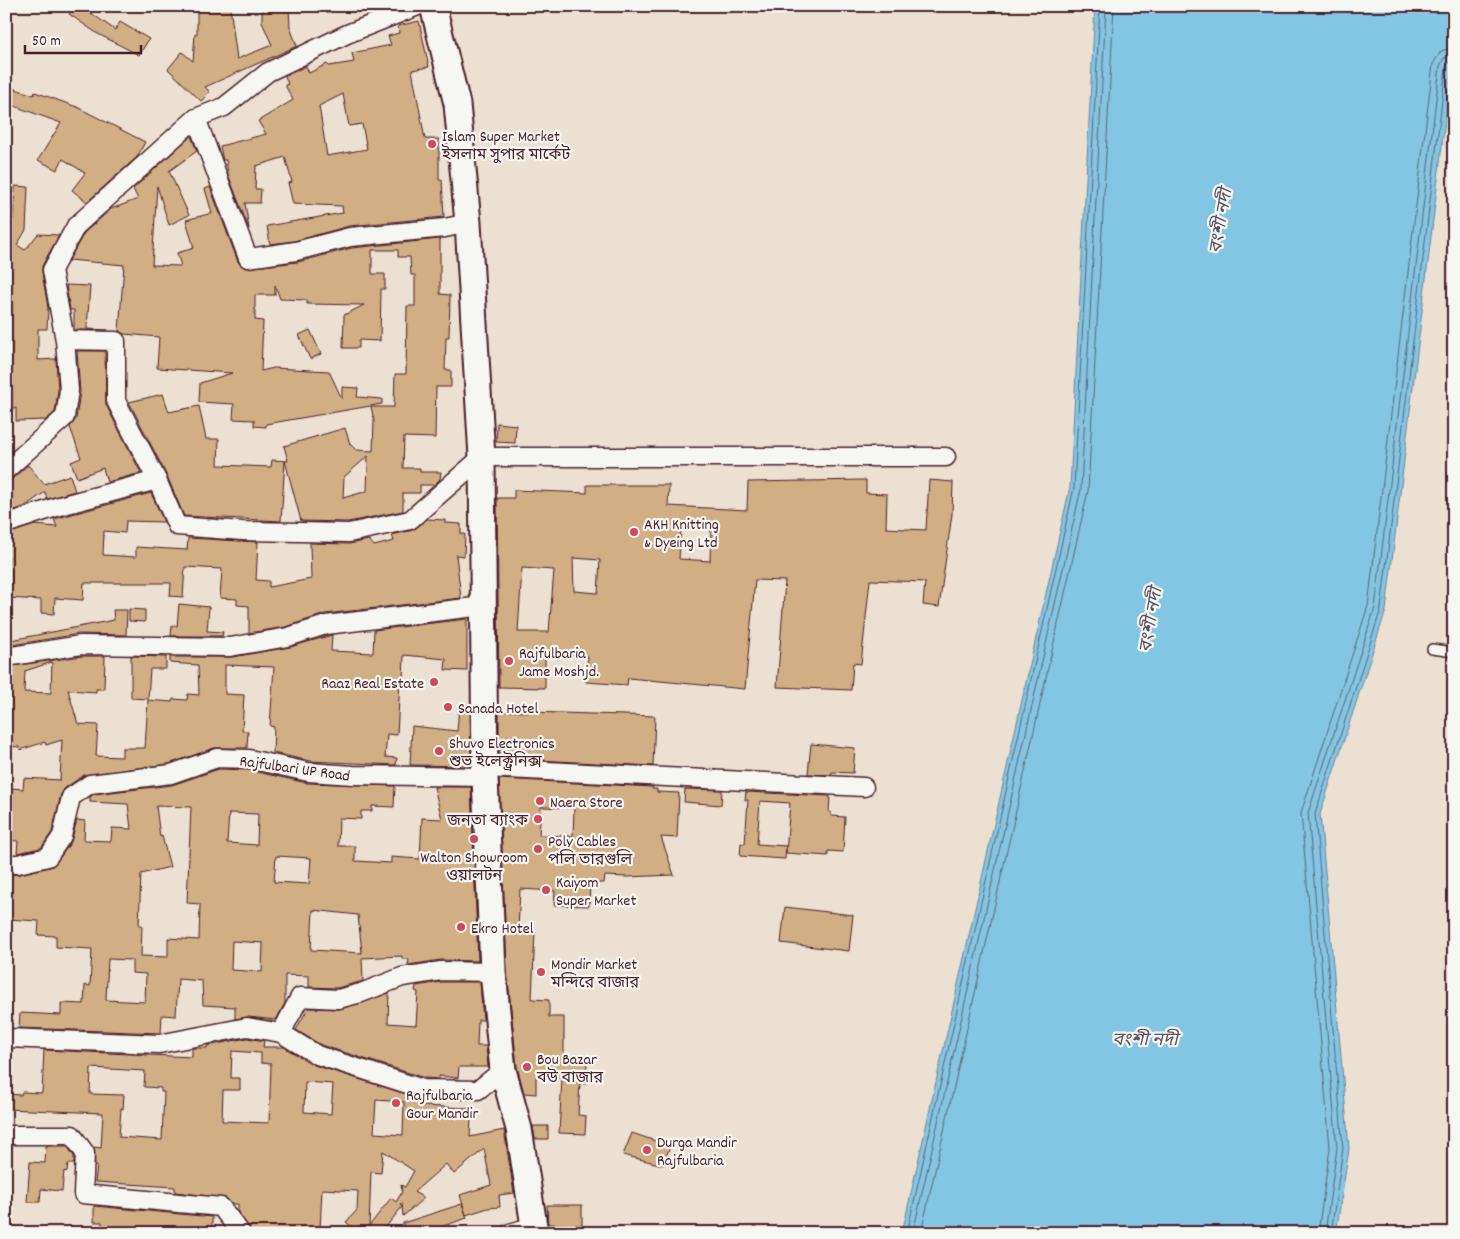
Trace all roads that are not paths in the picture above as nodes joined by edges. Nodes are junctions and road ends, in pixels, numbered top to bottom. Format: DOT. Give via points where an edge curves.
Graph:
graph roads {
  1 [pos="418,6"];
  2 [pos="433,6"];
  3 [pos="196,118"];
  4 [pos="468,223"];
  5 [pos="65,340"];
  6 [pos="482,457"];
  7 [pos="946,457"];
  8 [pos="6,470"];
  9 [pos="157,480"];
  10 [pos="6,524"];
  11 [pos="483,606"];
  12 [pos="1432,649"];
  13 [pos="1454,652"];
  14 [pos="6,657"];
  15 [pos="485,773"];
  16 [pos="864,787"];
  17 [pos="6,864"];
  18 [pos="493,972"];
  19 [pos="282,1033"];
  20 [pos="6,1038"];
  21 [pos="503,1070"];
  22 [pos="6,1135"];
  23 [pos="526,1230"];
  24 [pos="241,1233"];
  1 -- 3 [label="street" via="348,34 268,72 224,107"];
  2 -- 4 [label="street" via="457,104"];
  3 -- 4 [label="street" via="248,258 296,251 350,237"];
  3 -- 5 [label="street" via="76,226 52,270"];
  4 -- 6 [label="street"];
  5 -- 8 [label="street" via="69,390 65,417"];
  5 -- 9 [label="street" via="116,341 116,402"];
  6 -- 7 [label="street"];
  6 -- 9 [label="street" via="410,520 349,532 242,531 177,526"];
  6 -- 11 [label="street"];
  9 -- 10 [label="street"];
  11 -- 14 [label="street" via="326,625 230,648 81,645"];
  11 -- 15 [label="street"];
  12 -- 13 [label="lane"];
  15 -- 16 [label="street, Rajfulbari UP Road"];
  15 -- 17 [label="street, Rajfulbari UP Road" via="353,776 308,772 249,759 217,758 171,774 90,784 71,797 62,836 48,857"];
  15 -- 18 [label="street"];
  18 -- 19 [label="street" via="441,971 402,977 338,999 300,996"];
  18 -- 21 [label="street"];
  19 -- 20 [label="street" via="247,1027 160,1044"];
  19 -- 21 [label="street" via="317,1055 423,1089 478,1090"];
  21 -- 23 [label="street" via="519,1129"];
  22 -- 24 [label="street" via="72,1135 85,1154 83,1194 221,1206"];
}
